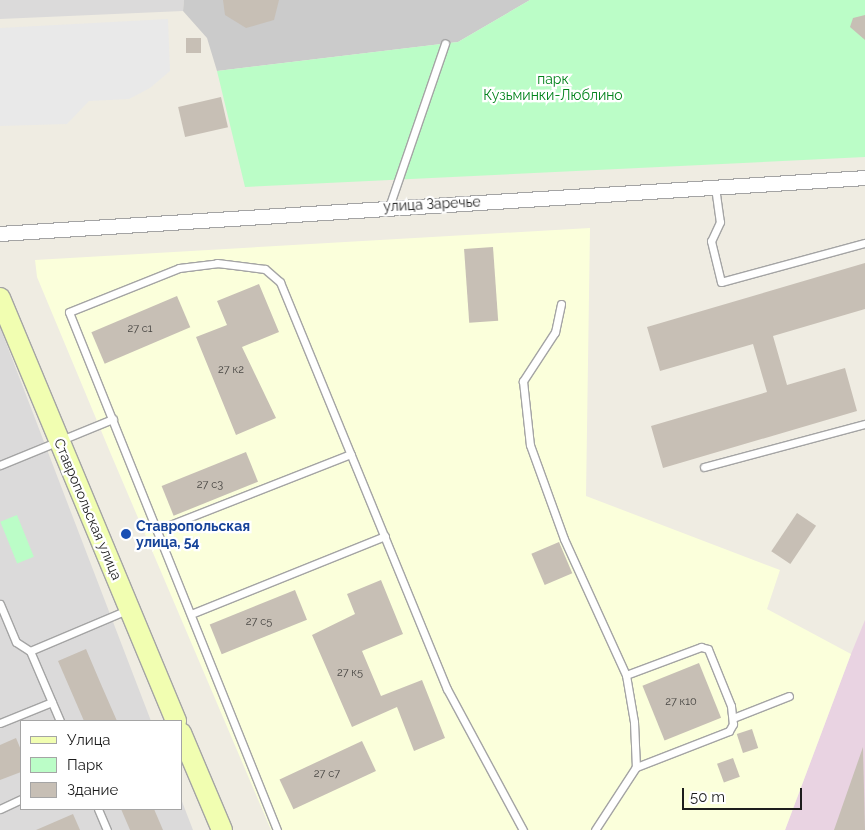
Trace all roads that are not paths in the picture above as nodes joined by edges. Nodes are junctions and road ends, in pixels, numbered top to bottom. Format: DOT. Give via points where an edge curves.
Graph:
graph roads {
  1 [pos="445,43"];
  2 [pos="865,178"];
  3 [pos="715,187"];
  4 [pos="389,207"];
  5 [pos="0,234"];
  6 [pos="865,243"];
  7 [pos="0,298"];
  8 [pos="561,304"];
  9 [pos="113,419"];
  10 [pos="865,424"];
  11 [pos="58,438"];
  12 [pos="351,454"];
  13 [pos="0,465"];
  14 [pos="704,467"];
  15 [pos="157,530"];
  16 [pos="385,536"];
  17 [pos="0,604"];
  18 [pos="130,609"];
  19 [pos="191,614"];
  20 [pos="30,651"];
  21 [pos="626,676"];
  22 [pos="789,696"];
  23 [pos="52,702"];
  24 [pos="732,718"];
  25 [pos="60,720"];
  26 [pos="176,720"];
  27 [pos="0,723"];
  28 [pos="182,736"];
  29 [pos="636,767"];
  30 [pos="20,799"];
  31 [pos="0,809"];
  32 [pos="98,810"];
  33 [pos="219,829"];
  34 [pos="107,830"];
  35 [pos="278,830"];
  36 [pos="522,830"];
  37 [pos="595,830"];
  1 -- 4 [label="lane"];
  2 -- 3 [label="street, улица Заречье"];
  3 -- 4 [label="street, улица Заречье"];
  3 -- 6 [label="lane" via="720,222 711,241 721,282"];
  4 -- 5 [label="street, улица Заречье"];
  7 -- 11 [label="main road, Ставропольская улица"];
  8 -- 21 [label="lane" via="556,332 523,381 530,445 564,539"];
  9 -- 11 [label="lane"];
  9 -- 12 [label="lane" via="69,312 179,268 217,263 265,269 280,282"];
  9 -- 15 [label="lane"];
  10 -- 14 [label="lane"];
  11 -- 13 [label="lane"];
  11 -- 18 [label="main road, Ставропольская улица"];
  12 -- 15 [label="lane"];
  12 -- 16 [label="lane"];
  15 -- 19 [label="lane"];
  16 -- 19 [label="lane"];
  16 -- 36 [label="lane" via="447,689"];
  17 -- 20 [label="lane" via="16,642"];
  18 -- 20 [label="lane"];
  18 -- 26 [label="main road, Ставропольская улица"];
  19 -- 35 [label="lane"];
  20 -- 23 [label="lane"];
  21 -- 24 [label="lane" via="701,647 708,649"];
  21 -- 29 [label="lane" via="634,722"];
  22 -- 24 [label="lane"];
  23 -- 25 [label="lane"];
  23 -- 27 [label="lane"];
  24 -- 29 [label="lane" via="729,731"];
  28 -- 33 [label="main road"];
  29 -- 37 [label="lane"];
  30 -- 31 [label="lane"];
  32 -- 34 [label="lane"];
}
